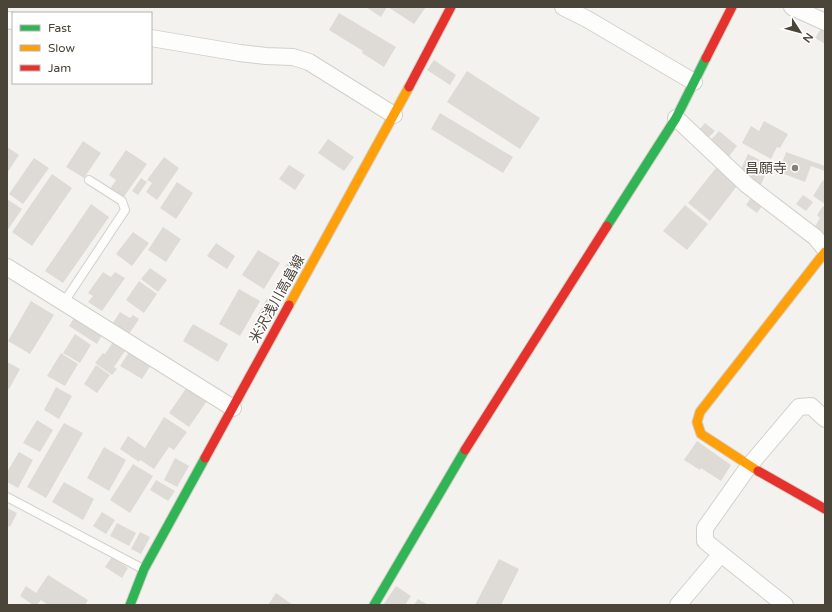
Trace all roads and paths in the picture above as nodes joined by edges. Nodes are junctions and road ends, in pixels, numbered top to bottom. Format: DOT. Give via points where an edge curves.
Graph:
graph roads {
  1 [pos="451,7"];
  2 [pos="563,7"];
  3 [pos="732,7"];
  4 [pos="792,7"];
  5 [pos="825,22"];
  6 [pos="152,38"];
  7 [pos="694,82"];
  8 [pos="394,114"];
  9 [pos="676,118"];
  10 [pos="89,180"];
  11 [pos="825,250"];
  12 [pos="7,267"];
  13 [pos="64,302"];
  14 [pos="233,408"];
  15 [pos="825,419"];
  16 [pos="749,466"];
  17 [pos="7,497"];
  18 [pos="825,509"];
  19 [pos="721,554"];
  20 [pos="144,569"];
  21 [pos="136,603"];
  22 [pos="374,605"];
  23 [pos="678,605"];
  24 [pos="785,605"];
  1 -- 8 [label="street, 米沢浅川高畠線"];
  2 -- 7 [label="street"];
  3 -- 7 [label="street"];
  4 -- 5 [label="street"];
  6 -- 8 [label="street" via="253,55 293,57 309,62"];
  7 -- 9 [label="street"];
  8 -- 14 [label="street, 米沢浅川高畠線"];
  9 -- 11 [label="street" via="747,185 815,237"];
  9 -- 22 [label="street" via="474,437"];
  10 -- 13 [label="lane" via="122,201 125,210"];
  11 -- 16 [label="street" via="700,412 697,422 701,434"];
  12 -- 13 [label="street"];
  13 -- 14 [label="street"];
  14 -- 20 [label="street, 米沢浅川高畠線"];
  15 -- 16 [label="street" via="811,406 799,407"];
  16 -- 18 [label="street"];
  16 -- 19 [label="street" via="705,528 705,540"];
  17 -- 20 [label="lane"];
  19 -- 23 [label="street"];
  19 -- 24 [label="street"];
  20 -- 21 [label="street, 米沢浅川高畠線"];
}
